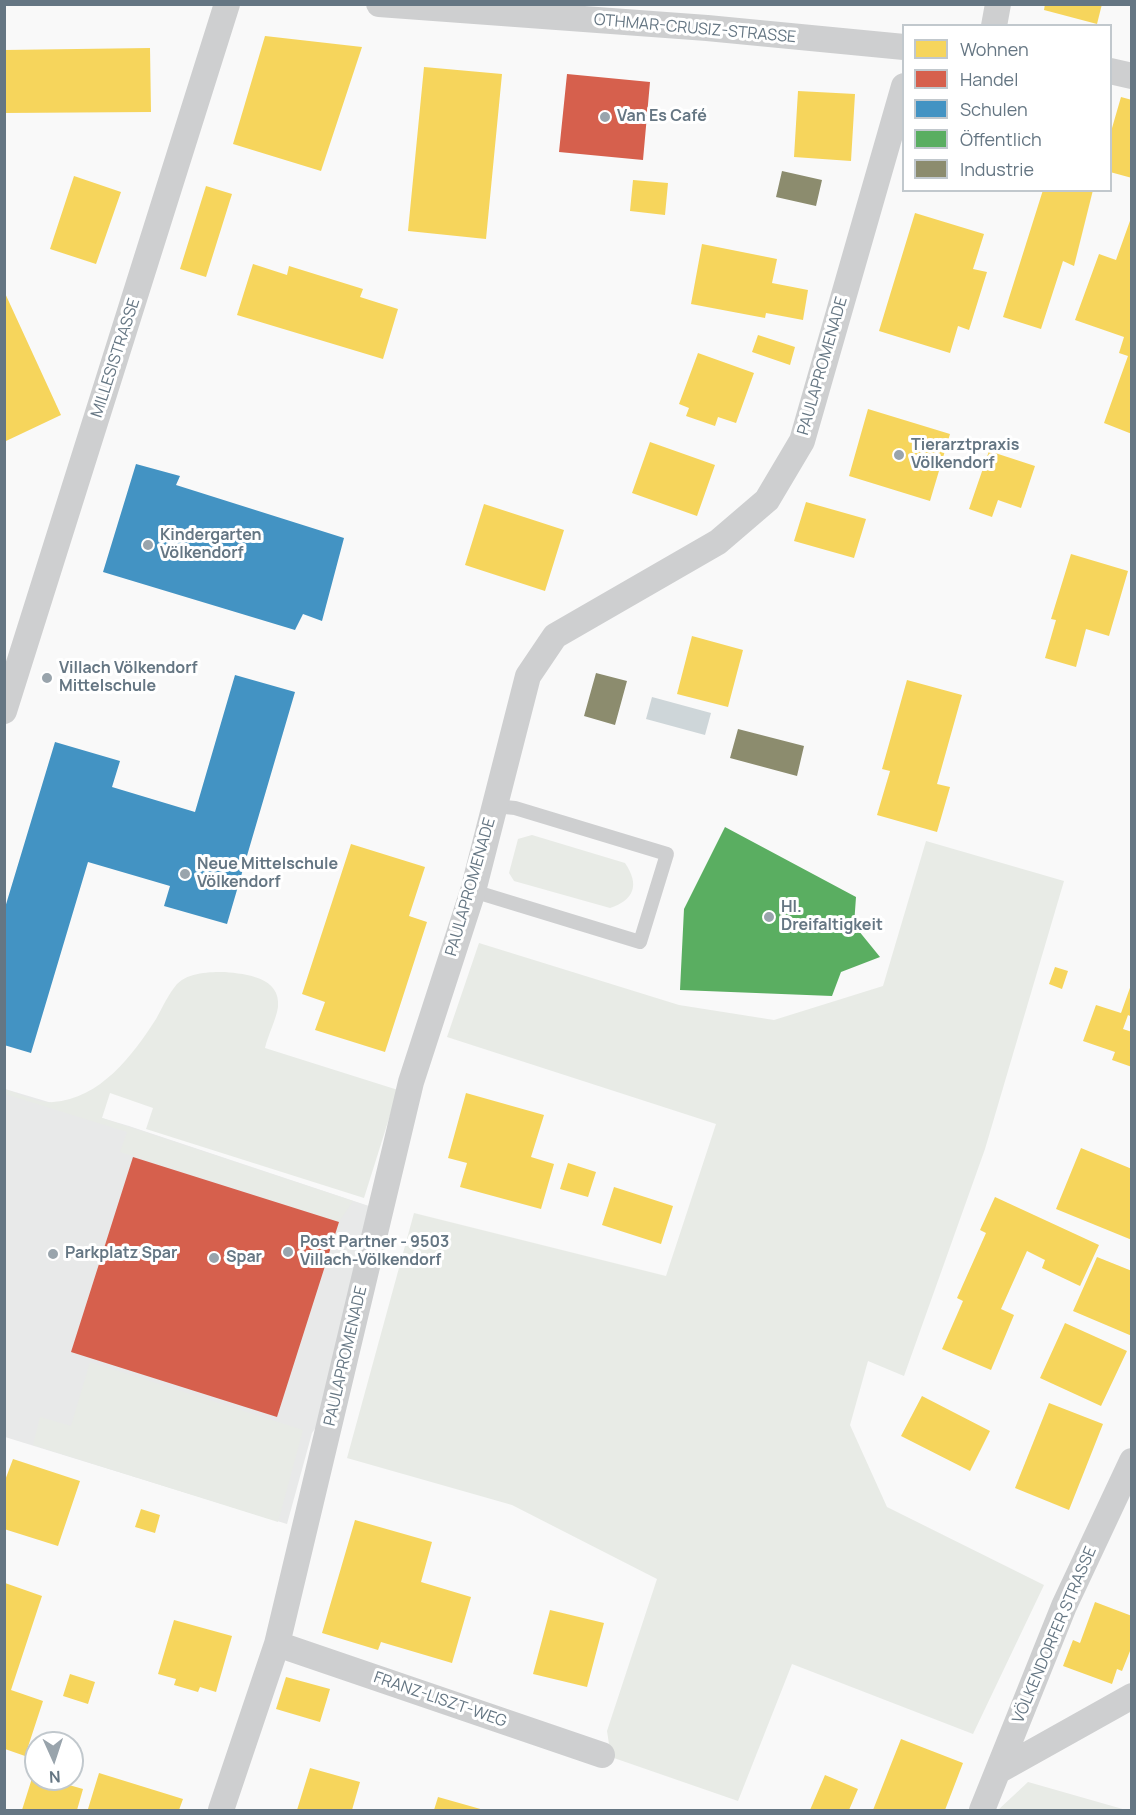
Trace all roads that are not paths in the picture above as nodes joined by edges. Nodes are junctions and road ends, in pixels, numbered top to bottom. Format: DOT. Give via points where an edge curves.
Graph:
graph roads {
  1 [pos="227,4"];
  2 [pos="379,4"];
  3 [pos="998,4"];
  4 [pos="994,24"];
  5 [pos="902,47"];
  6 [pos="1112,71"];
  7 [pos="1131,76"];
  8 [pos="902,90"];
  9 [pos="4,711"];
  10 [pos="494,806"];
  11 [pos="473,891"];
  12 [pos="1131,1461"];
  13 [pos="277,1644"];
  14 [pos="1131,1696"];
  15 [pos="603,1755"];
  16 [pos="1000,1770"];
  17 [pos="221,1810"];
  18 [pos="982,1810"];
  1 -- 9 [label="street, MILLESISTRASSE"];
  2 -- 5 [label="street, OTHMAR-CRUSIZ-STRASSE"];
  3 -- 4 [label="street"];
  6 -- 7 [label="street"];
  8 -- 10 [label="street, PAULAPROMENADE" via="802,441 767,500 718,542 555,636 528,676"];
  10 -- 11 [label="street, PAULAPROMENADE"];
  10 -- 11 [label="lane" via="515,808 667,854 640,942"];
  11 -- 13 [label="street, PAULAPROMENADE" via="411,1082"];
  12 -- 16 [label="street, VÖLKENDORFER STRASSE" via="1064,1606"];
  13 -- 15 [label="street, FRANZ-LISZT-WEG"];
  13 -- 17 [label="street, PAULAPROMENADE"];
  14 -- 16 [label="street"];
  16 -- 18 [label="street, VÖLKENDORFER STRASSE"];
}
